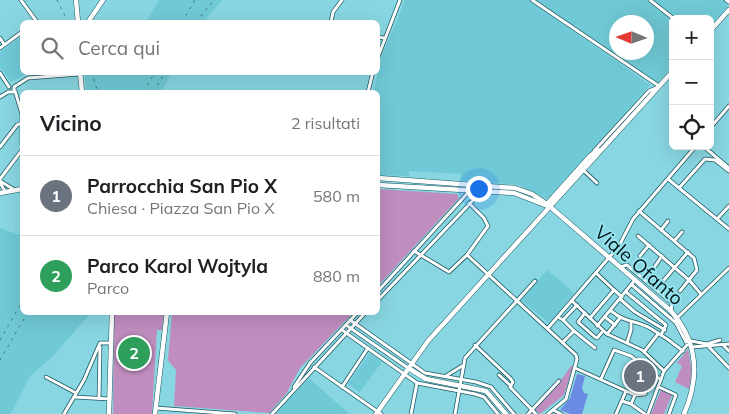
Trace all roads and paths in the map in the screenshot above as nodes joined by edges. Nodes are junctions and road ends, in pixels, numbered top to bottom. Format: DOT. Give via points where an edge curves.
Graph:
graph roads {
  1 [pos="22,0"];
  2 [pos="76,0"];
  3 [pos="103,0"];
  4 [pos="342,0"];
  5 [pos="400,0"];
  6 [pos="532,0"];
  7 [pos="650,0"];
  8 [pos="729,10"];
  9 [pos="669,15"];
  10 [pos="35,20"];
  11 [pos="78,20"];
  12 [pos="89,20"];
  13 [pos="332,20"];
  14 [pos="714,27"];
  15 [pos="20,33"];
  16 [pos="380,37"];
  17 [pos="0,38"];
  18 [pos="384,38"];
  19 [pos="4,44"];
  20 [pos="0,48"];
  21 [pos="380,51"];
  22 [pos="0,73"];
  23 [pos="51,75"];
  24 [pos="80,75"];
  25 [pos="372,75"];
  26 [pos="669,76"];
  27 [pos="9,87"];
  28 [pos="659,87"];
  29 [pos="15,89"];
  30 [pos="82,90"];
  31 [pos="368,90"];
  32 [pos="10,93"];
  33 [pos="0,97"];
  34 [pos="16,97"];
  35 [pos="20,102"];
  36 [pos="729,107"];
  37 [pos="20,124"];
  38 [pos="714,124"];
  39 [pos="616,127"];
  40 [pos="605,145"];
  41 [pos="0,147"];
  42 [pos="693,150"];
  43 [pos="708,150"];
  44 [pos="20,153"];
  45 [pos="590,156"];
  46 [pos="729,169"];
  47 [pos="583,170"];
  48 [pos="380,178"];
  49 [pos="668,179"];
  50 [pos="408,180"];
  51 [pos="0,181"];
  52 [pos="597,183"];
  53 [pos="380,185"];
  54 [pos="408,186"];
  55 [pos="476,186"];
  56 [pos="679,188"];
  57 [pos="13,189"];
  58 [pos="20,189"];
  59 [pos="3,192"];
  60 [pos="469,192"];
  61 [pos="481,192"];
  62 [pos="469,203"];
  63 [pos="548,205"];
  64 [pos="729,206"];
  65 [pos="639,211"];
  66 [pos="717,219"];
  67 [pos="668,221"];
  68 [pos="729,229"];
  69 [pos="660,230"];
  70 [pos="682,232"];
  71 [pos="638,236"];
  72 [pos="675,240"];
  73 [pos="648,245"];
  74 [pos="414,251"];
  75 [pos="688,252"];
  76 [pos="421,255"];
  77 [pos="467,255"];
  78 [pos="640,256"];
  79 [pos="662,256"];
  80 [pos="609,258"];
  81 [pos="620,267"];
  82 [pos="675,268"];
  83 [pos="729,268"];
  84 [pos="653,269"];
  85 [pos="596,273"];
  86 [pos="489,274"];
  87 [pos="664,280"];
  88 [pos="689,280"];
  89 [pos="535,281"];
  90 [pos="633,282"];
  91 [pos="380,289"];
  92 [pos="614,290"];
  93 [pos="680,291"];
  94 [pos="626,292"];
  95 [pos="701,294"];
  96 [pos="380,298"];
  97 [pos="621,298"];
  98 [pos="517,300"];
  99 [pos="572,301"];
  100 [pos="577,305"];
  101 [pos="611,311"];
  102 [pos="671,311"];
  103 [pos="585,313"];
  104 [pos="112,315"];
  105 [pos="167,315"];
  106 [pos="355,315"];
  107 [pos="364,315"];
  108 [pos="558,316"];
  109 [pos="605,317"];
  110 [pos="590,318"];
  111 [pos="620,318"];
  112 [pos="350,320"];
  113 [pos="563,320"];
  114 [pos="676,320"];
  115 [pos="631,323"];
  116 [pos="356,324"];
  117 [pos="346,325"];
  118 [pos="615,325"];
  119 [pos="598,326"];
  120 [pos="352,328"];
  121 [pos="548,328"];
  122 [pos="342,330"];
  123 [pos="665,330"];
  124 [pos="574,331"];
  125 [pos="603,331"];
  126 [pos="346,334"];
  127 [pos="607,334"];
  128 [pos="659,334"];
  129 [pos="720,340"];
  130 [pos="563,342"];
  131 [pos="100,343"];
  132 [pos="111,343"];
  133 [pos="626,343"];
  134 [pos="689,344"];
  135 [pos="729,344"];
  136 [pos="327,345"];
  137 [pos="475,345"];
  138 [pos="724,346"];
  139 [pos="709,347"];
  140 [pos="368,348"];
  141 [pos="595,348"];
  142 [pos="331,349"];
  143 [pos="683,351"];
  144 [pos="729,351"];
  145 [pos="644,352"];
  146 [pos="411,363"];
  147 [pos="463,366"];
  148 [pos="314,367"];
  149 [pos="729,367"];
  150 [pos="408,368"];
  151 [pos="575,368"];
  152 [pos="664,371"];
  153 [pos="404,373"];
  154 [pos="499,375"];
  155 [pos="446,376"];
  156 [pos="46,377"];
  157 [pos="461,379"];
  158 [pos="601,379"];
  159 [pos="651,379"];
  160 [pos="661,380"];
  161 [pos="559,382"];
  162 [pos="417,383"];
  163 [pos="460,385"];
  164 [pos="342,386"];
  165 [pos="511,386"];
  166 [pos="659,387"];
  167 [pos="626,391"];
  168 [pos="291,392"];
  169 [pos="459,392"];
  170 [pos="75,395"];
  171 [pos="636,395"];
  172 [pos="500,396"];
  173 [pos="494,398"];
  174 [pos="99,399"];
  175 [pos="110,399"];
  176 [pos="622,401"];
  177 [pos="632,404"];
  178 [pos="532,410"];
  179 [pos="553,410"];
  180 [pos="155,411"];
  181 [pos="199,412"];
  182 [pos="378,413"];
  183 [pos="559,413"];
  184 [pos="64,414"];
  185 [pos="109,414"];
  186 [pos="235,414"];
  187 [pos="272,414"];
  188 [pos="411,414"];
  189 [pos="455,414"];
  190 [pos="498,414"];
  191 [pos="506,414"];
  192 [pos="514,414"];
  193 [pos="528,414"];
  194 [pos="536,414"];
  195 [pos="548,414"];
  196 [pos="616,414"];
  197 [pos="646,414"];
  198 [pos="669,414"];
  199 [pos="684,414"];
  1 -- 10 [label="street"];
  2 -- 11 [label="main road"];
  3 -- 12 [label="main road"];
  4 -- 13 [label="street" via="333,12"];
  5 -- 18 [label="street"];
  6 -- 28 [label="street"];
  7 -- 9 [label="street"];
  8 -- 14 [label="main road"];
  15 -- 19 [label="street"];
  16 -- 18 [label="street"];
  17 -- 19 [label="street"];
  18 -- 21 [label="street"];
  19 -- 20 [label="street"];
  22 -- 27 [label="street"];
  23 -- 29 [label="street" via="28,78"];
  24 -- 30 [label="main road"];
  25 -- 31 [label="street"];
  26 -- 28 [label="main road"];
  27 -- 29 [label="street"];
  27 -- 32 [label="street"];
  28 -- 39 [label="street" via="649,91"];
  28 -- 40 [label="main road"];
  29 -- 32 [label="street"];
  29 -- 34 [label="street"];
  32 -- 33 [label="street"];
  32 -- 34 [label="street"];
  34 -- 35 [label="street"];
  36 -- 38 [label="street"];
  37 -- 41 [label="street"];
  39 -- 40 [label="street"];
  39 -- 45 [label="street"];
  40 -- 45 [label="main road"];
  40 -- 47 [label="main road"];
  42 -- 49 [label="street"];
  43 -- 46 [label="street"];
  44 -- 51 [label="street"];
  45 -- 63 [label="main road"];
  46 -- 56 [label="street" via="715,160 705,159"];
  47 -- 52 [label="street"];
  47 -- 63 [label="main road"];
  48 -- 50 [label="main road"];
  49 -- 56 [label="street"];
  49 -- 65 [label="street"];
  50 -- 54 [label="main road"];
  50 -- 55 [label="main road"];
  51 -- 57 [label="street"];
  51 -- 59 [label="street"];
  53 -- 54 [label="main road"];
  54 -- 60 [label="main road"];
  55 -- 60 [label="street"];
  55 -- 63 [label="main road" via="519,189"];
  56 -- 66 [label="street"];
  57 -- 58 [label="main road"];
  57 -- 59 [label="main road"];
  60 -- 61 [label="main road"];
  60 -- 74 [label="street"];
  61 -- 62 [label="street"];
  61 -- 63 [label="main road" via="514,193"];
  62 -- 76 [label="street"];
  62 -- 77 [label="street" via="488,226"];
  63 -- 80 [label="main road, Viale Ofanto"];
  63 -- 86 [label="main road"];
  64 -- 66 [label="street"];
  65 -- 69 [label="street"];
  65 -- 80 [label="street"];
  66 -- 68 [label="street"];
  67 -- 69 [label="street"];
  69 -- 72 [label="street"];
  70 -- 72 [label="street"];
  71 -- 73 [label="street"];
  72 -- 75 [label="street"];
  73 -- 78 [label="street"];
  73 -- 79 [label="street"];
  74 -- 76 [label="street"];
  74 -- 91 [label="street"];
  75 -- 82 [label="street"];
  75 -- 88 [label="street" via="697,264 695,274"];
  76 -- 77 [label="street" via="449,272"];
  76 -- 96 [label="street"];
  77 -- 86 [label="street"];
  79 -- 82 [label="street"];
  79 -- 84 [label="street"];
  80 -- 81 [label="main road, Viale Ofanto"];
  80 -- 85 [label="street"];
  81 -- 90 [label="main road, Viale Ofanto"];
  81 -- 102 [label="street" via="627,265 672,303"];
  82 -- 87 [label="street"];
  82 -- 88 [label="street"];
  83 -- 95 [label="street"];
  85 -- 92 [label="street"];
  85 -- 99 [label="street"];
  86 -- 98 [label="street"];
  86 -- 146 [label="main road"];
  88 -- 93 [label="street"];
  88 -- 95 [label="street"];
  89 -- 98 [label="street"];
  90 -- 94 [label="street"];
  90 -- 102 [label="main road, Viale Ofanto"];
  90 -- 114 [label="street"];
  92 -- 97 [label="street"];
  92 -- 110 [label="street"];
  94 -- 97 [label="street"];
  94 -- 123 [label="street" via="666,325"];
  95 -- 114 [label="street"];
  97 -- 101 [label="street"];
  97 -- 123 [label="street" via="635,312"];
  98 -- 121 [label="street"];
  98 -- 137 [label="street"];
  99 -- 100 [label="street"];
  99 -- 108 [label="street"];
  100 -- 103 [label="street"];
  100 -- 113 [label="street"];
  101 -- 109 [label="street"];
  101 -- 111 [label="street"];
  102 -- 114 [label="main road, Viale Ofanto"];
  103 -- 110 [label="street"];
  103 -- 125 [label="street" via="578,322 597,338"];
  104 -- 132 [label="main road"];
  105 -- 180 [label="main road"];
  106 -- 112 [label="street"];
  107 -- 116 [label="street"];
  108 -- 113 [label="street"];
  108 -- 121 [label="street"];
  109 -- 118 [label="street"];
  109 -- 119 [label="street"];
  110 -- 119 [label="street"];
  111 -- 115 [label="street"];
  111 -- 118 [label="street"];
  112 -- 116 [label="street"];
  112 -- 117 [label="street"];
  113 -- 124 [label="street"];
  114 -- 134 [label="main road, Viale Ofanto"];
  115 -- 128 [label="street" via="638,323"];
  115 -- 133 [label="street"];
  116 -- 120 [label="street"];
  116 -- 146 [label="street"];
  117 -- 120 [label="street"];
  117 -- 122 [label="street"];
  118 -- 127 [label="street"];
  119 -- 125 [label="street"];
  120 -- 126 [label="street"];
  120 -- 150 [label="street"];
  121 -- 130 [label="street"];
  122 -- 126 [label="street"];
  122 -- 136 [label="street"];
  123 -- 128 [label="street"];
  124 -- 130 [label="street"];
  124 -- 141 [label="street"];
  125 -- 127 [label="street"];
  126 -- 140 [label="street"];
  126 -- 142 [label="street"];
  127 -- 133 [label="street"];
  128 -- 143 [label="street"];
  128 -- 145 [label="street"];
  129 -- 134 [label="street"];
  130 -- 151 [label="street" via="578,359"];
  131 -- 132 [label="street"];
  131 -- 170 [label="street"];
  131 -- 174 [label="street"];
  132 -- 175 [label="main road"];
  133 -- 145 [label="street"];
  134 -- 139 [label="street"];
  134 -- 143 [label="street"];
  134 -- 199 [label="main road, Viale Ofanto" via="696,376"];
  135 -- 138 [label="street"];
  136 -- 142 [label="street"];
  136 -- 168 [label="street" via="310,363"];
  137 -- 147 [label="street"];
  137 -- 165 [label="street" via="511,379"];
  138 -- 139 [label="street"];
  138 -- 144 [label="street"];
  139 -- 149 [label="street"];
  140 -- 153 [label="street"];
  140 -- 164 [label="street"];
  142 -- 148 [label="street"];
  143 -- 152 [label="street"];
  145 -- 152 [label="street"];
  146 -- 150 [label="main road"];
  146 -- 155 [label="street" via="425,373"];
  147 -- 155 [label="street"];
  147 -- 157 [label="street"];
  148 -- 164 [label="street"];
  148 -- 168 [label="street"];
  150 -- 153 [label="main road"];
  150 -- 163 [label="main road" via="426,379"];
  151 -- 158 [label="street"];
  151 -- 179 [label="street" via="566,399"];
  152 -- 160 [label="street"];
  153 -- 162 [label="street"];
  153 -- 182 [label="main road"];
  154 -- 165 [label="street"];
  155 -- 157 [label="street"];
  156 -- 170 [label="street"];
  157 -- 163 [label="street"];
  157 -- 172 [label="street" via="485,384"];
  158 -- 160 [label="street" via="614,350 631,356"];
  158 -- 167 [label="street"];
  159 -- 171 [label="street" via="645,394"];
  160 -- 166 [label="street"];
  161 -- 178 [label="street"];
  162 -- 169 [label="street"];
  162 -- 188 [label="street"];
  163 -- 169 [label="street"];
  163 -- 173 [label="main road" via="486,392"];
  164 -- 182 [label="street"];
  165 -- 178 [label="street"];
  166 -- 197 [label="street"];
  166 -- 198 [label="street" via="676,395"];
  167 -- 171 [label="street"];
  167 -- 176 [label="street"];
  168 -- 187 [label="street"];
  169 -- 189 [label="street"];
  169 -- 190 [label="street" via="484,397"];
  170 -- 174 [label="street"];
  170 -- 184 [label="street"];
  171 -- 177 [label="street"];
  172 -- 173 [label="street"];
  172 -- 192 [label="street"];
  173 -- 191 [label="main road"];
  174 -- 175 [label="street"];
  175 -- 185 [label="main road"];
  176 -- 177 [label="street"];
  176 -- 196 [label="street"];
  177 -- 197 [label="street"];
  178 -- 193 [label="street"];
  178 -- 194 [label="street"];
  179 -- 183 [label="street"];
  179 -- 195 [label="street"];
  180 -- 181 [label="street"];
  181 -- 186 [label="street"];
}
